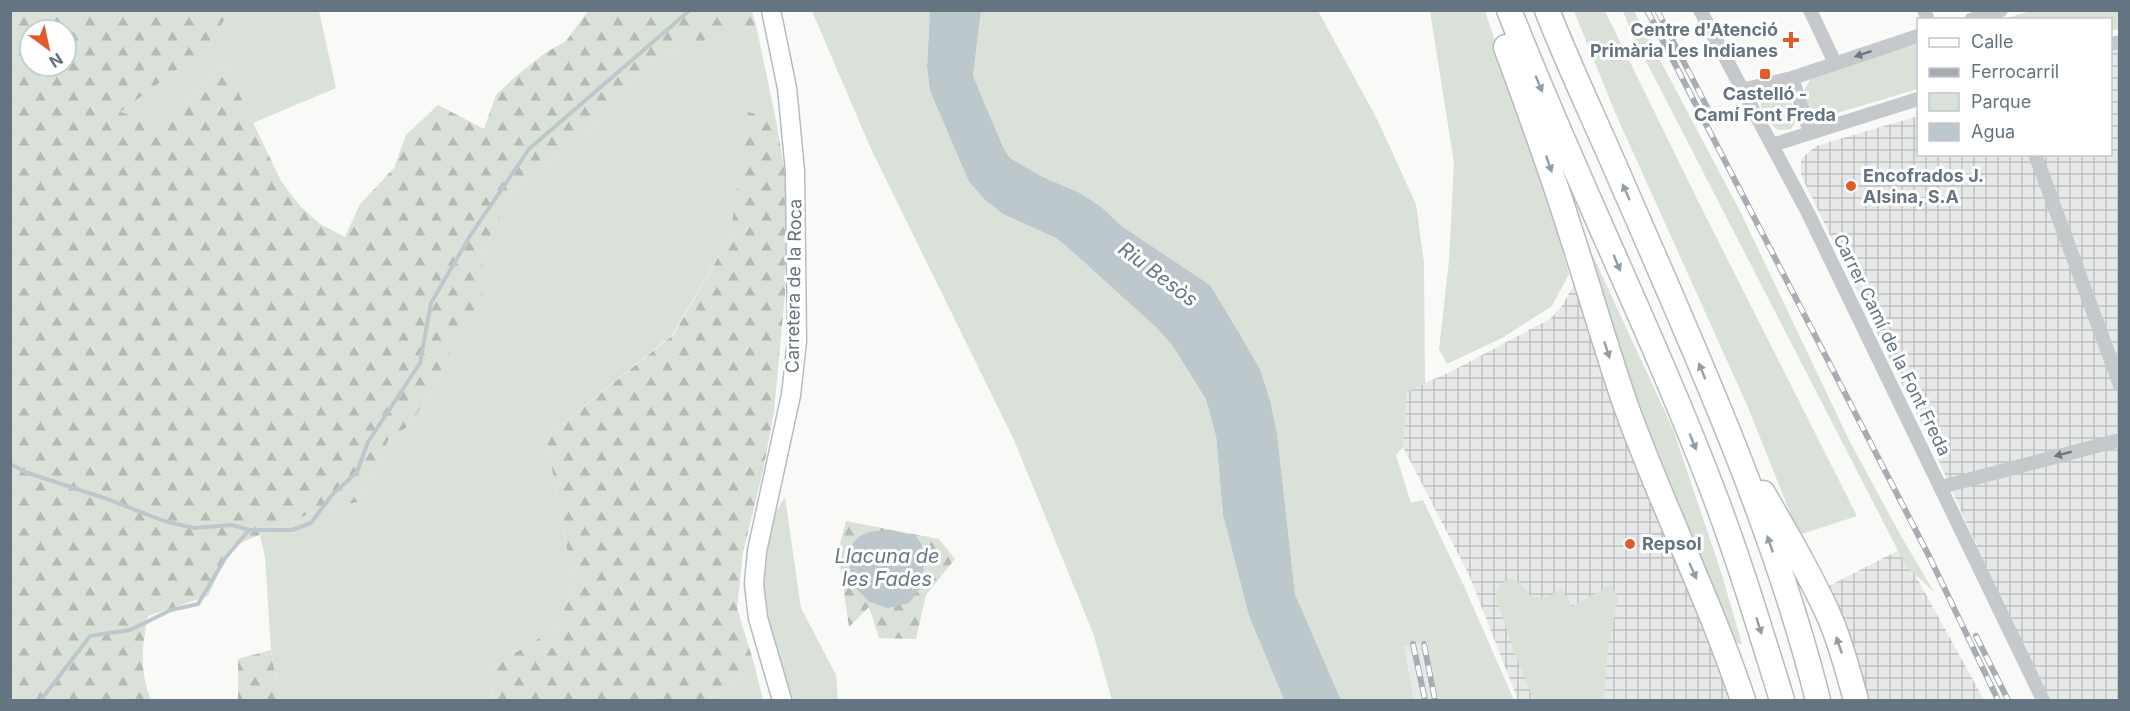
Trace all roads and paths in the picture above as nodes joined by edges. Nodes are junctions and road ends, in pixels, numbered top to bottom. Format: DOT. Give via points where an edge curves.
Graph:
graph roads {
  1 [pos="771,10"];
  2 [pos="1494,10"];
  3 [pos="1509,10"];
  4 [pos="1547,10"];
  5 [pos="1716,10"];
  6 [pos="1810,10"];
  7 [pos="2001,10"];
  8 [pos="1701,14"];
  9 [pos="1977,18"];
  10 [pos="1917,36"];
  11 [pos="1835,63"];
  12 [pos="1792,78"];
  13 [pos="1741,90"];
  14 [pos="1917,99"];
  15 [pos="1810,132"];
  16 [pos="1772,145"];
  17 [pos="2036,156"];
  18 [pos="2120,385"];
  19 [pos="1724,425"];
  20 [pos="2120,440"];
  21 [pos="1941,487"];
  22 [pos="782,700"];
  23 [pos="1743,700"];
  24 [pos="1782,700"];
  25 [pos="1818,700"];
  26 [pos="1856,700"];
  27 [pos="2043,700"];
  1 -- 22 [label="street, Carretera de la Roca" via="787,88 795,171 797,341 791,395 757,551 754,584 758,618"];
  2 -- 23 [label="highway, one-way" via="1557,189 1628,411"];
  3 -- 24 [label="highway, one-way" via="1711,486"];
  19 -- 4 [label="highway, one-way"];
  5 -- 8 [label="street"];
  6 -- 11 [label="street"];
  7 -- 9 [label="street"];
  8 -- 13 [label="street, Carrer Camí de la Font Freda"];
  10 -- 11 [label="street, one-way"];
  11 -- 12 [label="street"];
  12 -- 13 [label="street"];
  12 -- 15 [label="street"];
  13 -- 16 [label="street, Carrer Camí de la Font Freda"];
  14 -- 15 [label="street"];
  15 -- 16 [label="street"];
  16 -- 21 [label="street, Carrer Camí de la Font Freda"];
  17 -- 18 [label="street"];
  25 -- 19 [label="highway, one-way" via="1784,587"];
  26 -- 19 [label="highway, one-way" via="1840,644 1822,602"];
  20 -- 21 [label="street, one-way"];
  21 -- 27 [label="street, Carrer Camí de la Font Freda"];
}
